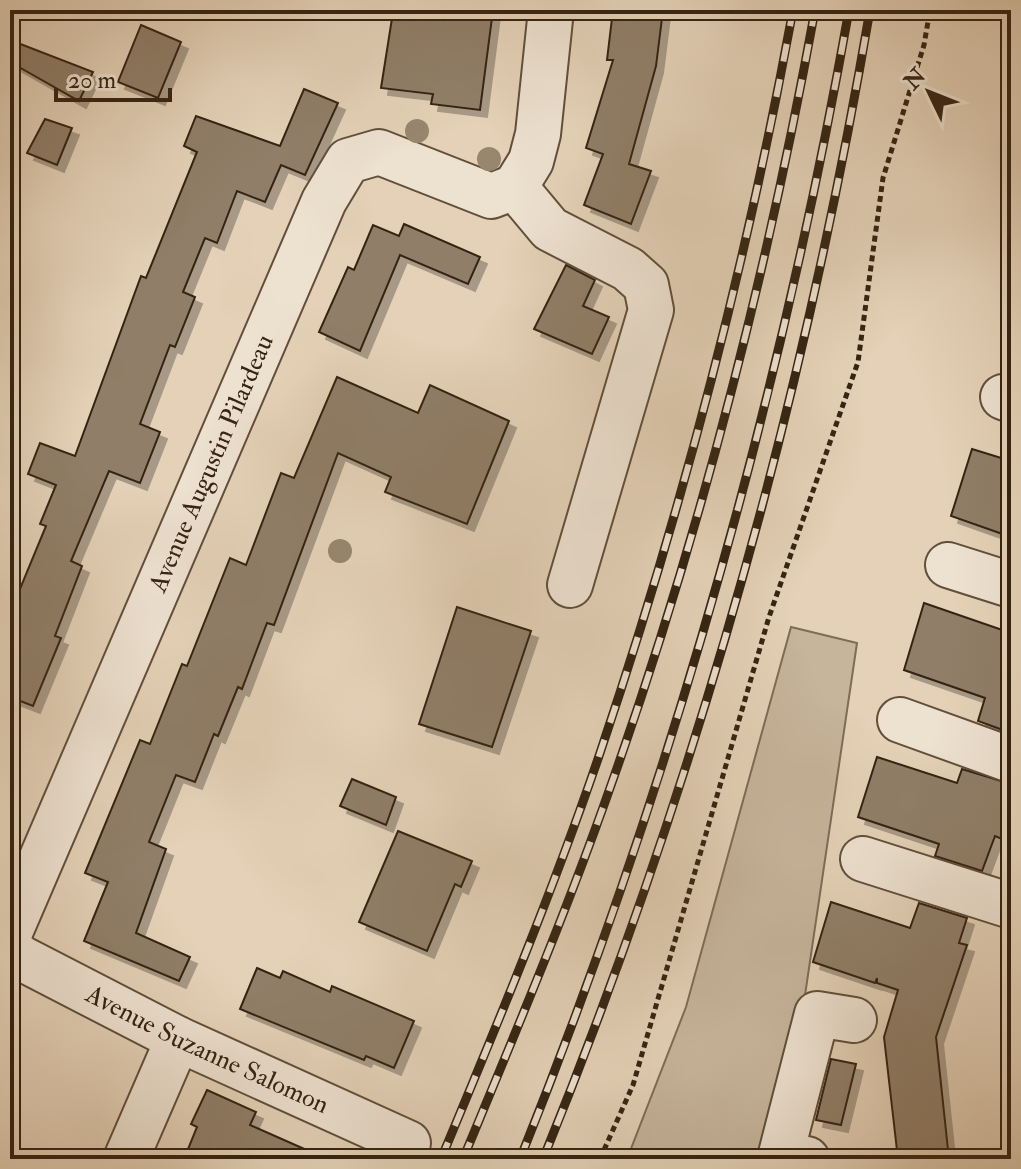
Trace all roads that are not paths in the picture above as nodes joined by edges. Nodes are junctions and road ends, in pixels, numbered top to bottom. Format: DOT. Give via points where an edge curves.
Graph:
graph roads {
  1 [pos="551,10"];
  2 [pos="515,187"];
  3 [pos="948,565"];
  4 [pos="570,585"];
  5 [pos="1011,585"];
  6 [pos="900,720"];
  7 [pos="1011,760"];
  8 [pos="863,859"];
  9 [pos="1011,906"];
  10 [pos="10,932"];
  11 [pos="10,949"];
  12 [pos="854,1020"];
  13 [pos="178,1039"];
  14 [pos="408,1143"];
  15 [pos="794,1156"];
  16 [pos="126,1159"];
  1 -- 2 [label="street" via="538,134 531,161"];
  2 -- 4 [label="street" via="550,229 628,269 646,285 651,310"];
  2 -- 10 [label="street, Avenue Augustin Pilardeau" via="491,196 379,152 348,161 318,215"];
  3 -- 5 [label="street"];
  6 -- 7 [label="street"];
  8 -- 9 [label="street"];
  11 -- 13 [label="street, Avenue Suzanne Salomon"];
  12 -- 15 [label="street" via="817,1014"];
  13 -- 14 [label="street, Avenue Suzanne Salomon"];
  13 -- 16 [label="street"];
}
